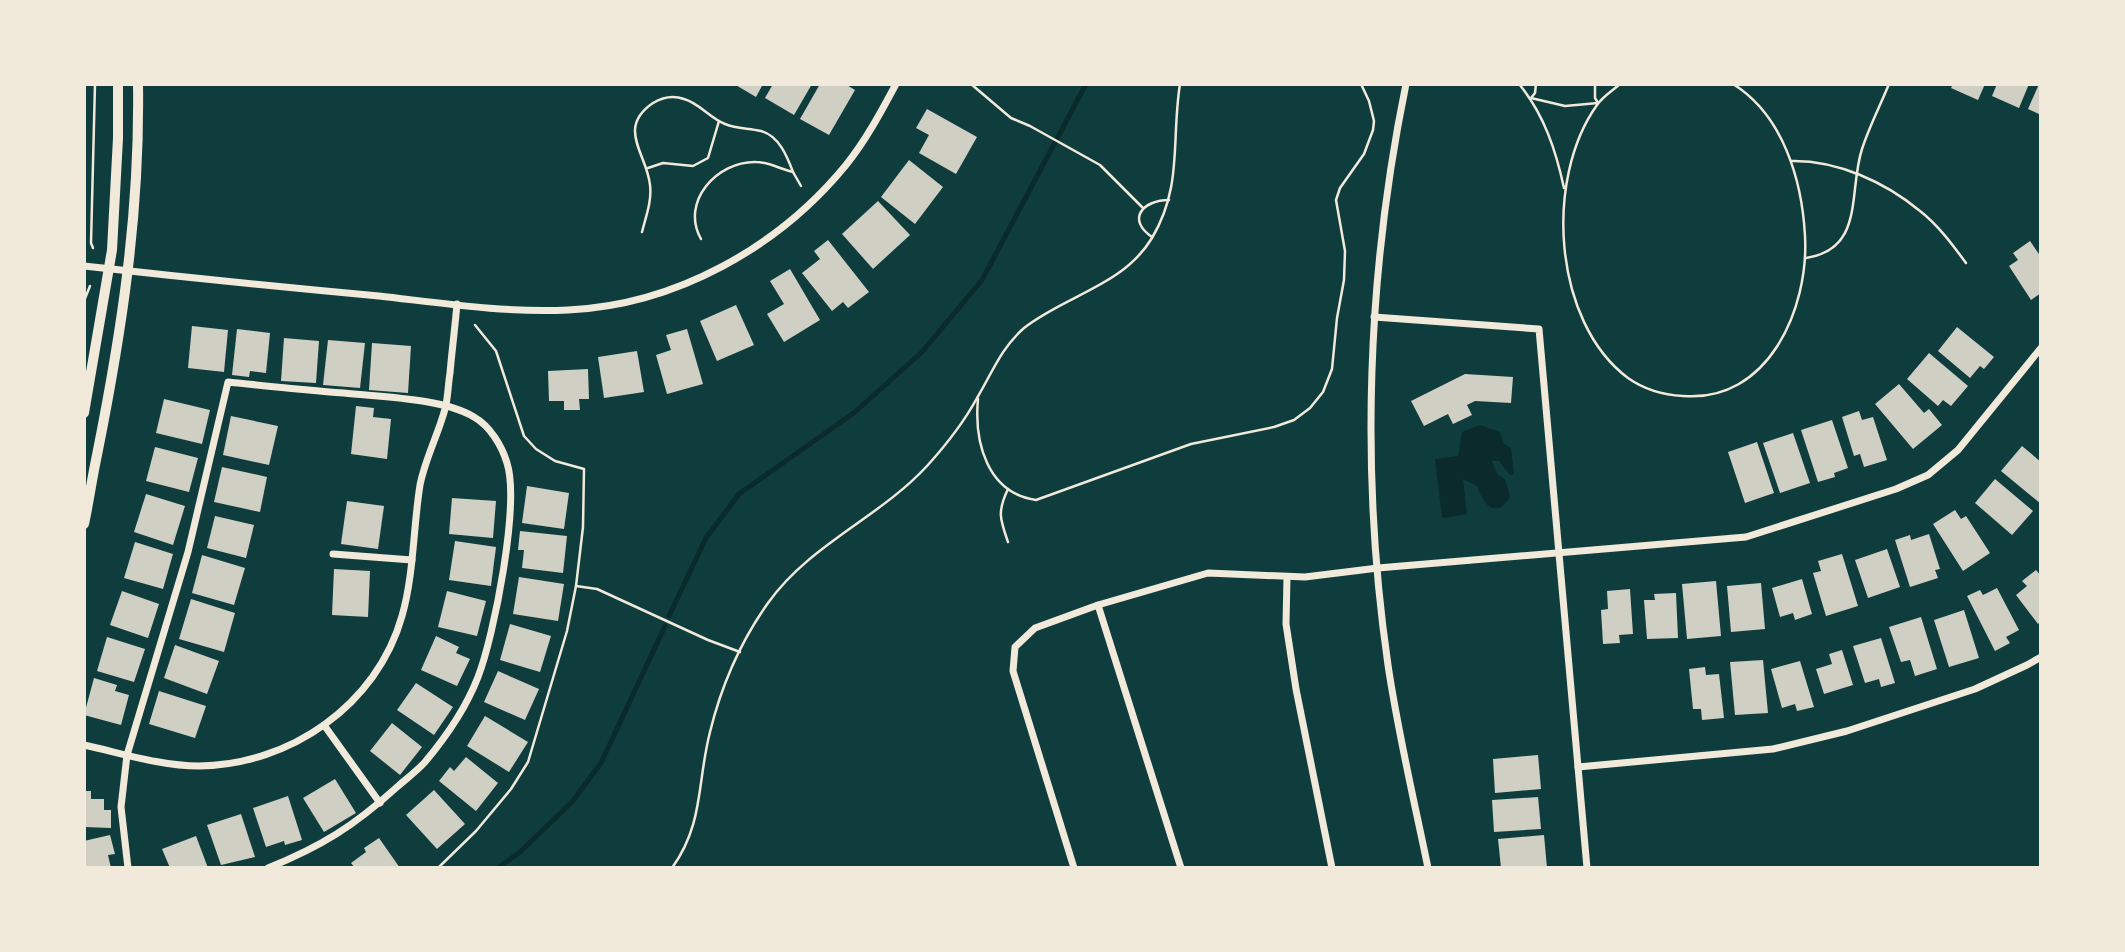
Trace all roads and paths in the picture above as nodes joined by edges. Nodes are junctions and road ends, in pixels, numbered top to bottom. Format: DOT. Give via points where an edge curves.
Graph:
graph roads {
  1 [pos="96,84"];
  2 [pos="118,84"];
  3 [pos="138,84"];
  4 [pos="896,84"];
  5 [pos="971,84"];
  6 [pos="1183,84"];
  7 [pos="1361,84"];
  8 [pos="1406,84"];
  9 [pos="1519,84"];
  10 [pos="1536,84"];
  11 [pos="1595,84"];
  12 [pos="1620,84"];
  13 [pos="1733,84"];
  14 [pos="1889,84"];
  15 [pos="1531,98"];
  16 [pos="1598,103"];
  17 [pos="719,121"];
  18 [pos="1791,161"];
  19 [pos="647,168"];
  20 [pos="793,172"];
  21 [pos="1857,174"];
  22 [pos="801,186"];
  23 [pos="1565,192"];
  24 [pos="1169,200"];
  25 [pos="1143,208"];
  26 [pos="642,232"];
  27 [pos="1152,237"];
  28 [pos="701,239"];
  29 [pos="93,248"];
  30 [pos="1806,258"];
  31 [pos="1966,263"];
  32 [pos="84,266"];
  33 [pos="109,268"];
  34 [pos="129,271"];
  35 [pos="90,286"];
  36 [pos="84,301"];
  37 [pos="457,304"];
  38 [pos="1374,317"];
  39 [pos="475,325"];
  40 [pos="2041,348"];
  41 [pos="979,396"];
  42 [pos="446,406"];
  43 [pos="84,414"];
  44 [pos="1008,489"];
  45 [pos="84,524"];
  46 [pos="1008,542"];
  47 [pos="1560,552"];
  48 [pos="333,554"];
  49 [pos="412,560"];
  50 [pos="1378,568"];
  51 [pos="1287,577"];
  52 [pos="576,586"];
  53 [pos="1098,605"];
  54 [pos="740,652"];
  55 [pos="2041,657"];
  56 [pos="324,725"];
  57 [pos="84,745"];
  58 [pos="127,755"];
  59 [pos="1578,767"];
  60 [pos="380,803"];
  61 [pos="128,868"];
  62 [pos="268,868"];
  63 [pos="438,868"];
  64 [pos="672,868"];
  65 [pos="1074,868"];
  66 [pos="1181,868"];
  67 [pos="1332,868"];
  68 [pos="1428,868"];
  69 [pos="1587,868"];
  1 -- 29 [label="path"];
  2 -- 33 [label="street"];
  3 -- 34 [label="street" via="137,195"];
  4 -- 37 [label="street" via="848,163 817,198 768,239 717,270 661,293 607,306 529,310"];
  5 -- 25 [label="path" via="1011,118 1100,165"];
  6 -- 24 [label="path" via="1176,108 1175,169"];
  7 -- 44 [label="path" via="1373,130 1336,200 1345,251 1344,280 1332,369 1310,408 1294,420 1191,444 1036,500 1021,498"];
  8 -- 38 [label="street" via="1394,141"];
  9 -- 15 [label="path"];
  10 -- 15 [label="path"];
  11 -- 16 [label="path"];
  12 -- 16 [label="path"];
  13 -- 18 [label="path" via="1749,94 1774,125"];
  14 -- 21 [label="path"];
  15 -- 16 [label="path" via="1565,106"];
  15 -- 23 [label="path" via="1548,131"];
  16 -- 23 [label="path" via="1576,144"];
  17 -- 19 [label="path" via="708,158 692,166 663,163"];
  17 -- 19 [label="path" via="687,99 669,97 652,104 640,115 635,129 637,149"];
  17 -- 20 [label="path" via="771,135"];
  18 -- 21 [label="path" via="1811,161"];
  18 -- 30 [label="path" via="1804,209"];
  19 -- 26 [label="path" via="650,204"];
  20 -- 22 [label="path"];
  20 -- 28 [label="path" via="755,162 741,163 715,177 694,212 694,226"];
  21 -- 30 [label="path" via="1850,226 1842,240 1832,250"];
  21 -- 31 [label="path" via="1920,210"];
  23 -- 30 [label="path" via="1565,257 1589,332 1616,368 1664,394 1705,396 1725,391 1770,359 1789,328"];
  24 -- 25 [label="path" via="1155,200"];
  24 -- 27 [label="path"];
  25 -- 27 [label="path" via="1140,226"];
  27 -- 41 [label="path" via="1119,274 1023,330 998,358"];
  32 -- 33 [label="street"];
  33 -- 34 [label="street"];
  33 -- 43 [label="street"];
  34 -- 37 [label="street"];
  34 -- 45 [label="street"];
  35 -- 36 [label="path"];
  37 -- 42 [label="street"];
  38 -- 47 [label="street" via="1539,329"];
  38 -- 50 [label="street" via="1370,419"];
  39 -- 52 [label="path" via="496,351 524,436 555,461 584,470"];
  40 -- 47 [label="street" via="1958,450 1928,475 1896,489 1746,537"];
  41 -- 44 [label="path" via="978,437 984,458"];
  41 -- 54 [label="path" via="927,466 783,583"];
  42 -- 49 [label="street" via="421,482"];
  42 -- 58 [label="street" via="228,382 188,552"];
  42 -- 60 [label="street" via="474,417 495,436 507,463 509,520 493,626 478,678 453,725 423,764"];
  44 -- 46 [label="path" via="1000,506"];
  47 -- 50 [label="street"];
  47 -- 59 [label="street"];
  48 -- 49 [label="street"];
  49 -- 56 [label="street" via="409,587 389,651 373,677"];
  50 -- 51 [label="street"];
  50 -- 68 [label="street" via="1393,696"];
  51 -- 53 [label="street" via="1208,573"];
  51 -- 67 [label="street" via="1286,624 1296,689"];
  52 -- 54 [label="path" via="597,589"];
  52 -- 63 [label="path" via="528,762 476,831"];
  53 -- 65 [label="street" via="1035,628 1015,647 1013,671"];
  53 -- 66 [label="street"];
  54 -- 64 [label="path" via="709,734 696,821"];
  55 -- 59 [label="street" via="1975,689 1847,731 1773,749"];
  56 -- 58 [label="street" via="263,756 233,762 199,766"];
  56 -- 60 [label="street"];
  57 -- 58 [label="street"];
  58 -- 61 [label="street" via="121,807"];
  59 -- 69 [label="street"];
  60 -- 62 [label="street" via="341,834"];
}
